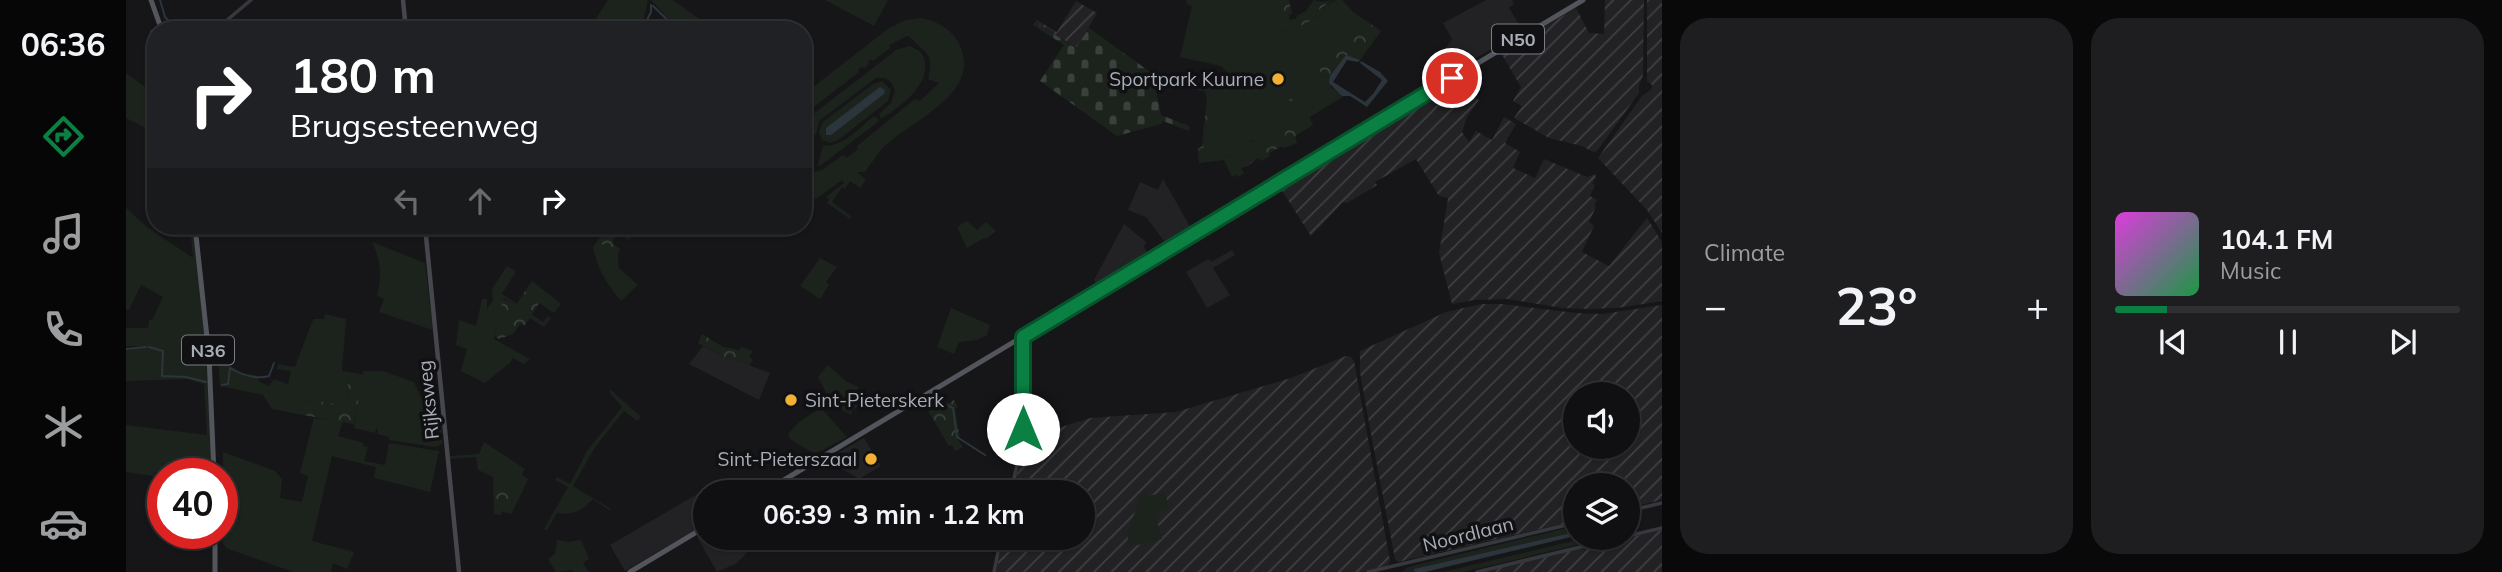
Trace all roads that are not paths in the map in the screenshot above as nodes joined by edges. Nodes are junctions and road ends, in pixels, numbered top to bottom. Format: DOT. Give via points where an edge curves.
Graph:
graph roads {
  1 [pos="151,0"];
  2 [pos="251,0"];
  3 [pos="403,0"];
  4 [pos="1583,0"];
  5 [pos="158,21"];
  6 [pos="226,21"];
  7 [pos="405,21"];
  8 [pos="196,235"];
  9 [pos="426,235"];
  10 [pos="1023,337"];
  11 [pos="1023,429"];
  12 [pos="1022,443"];
  13 [pos="213,458"];
  14 [pos="784,480"];
  15 [pos="1014,480"];
  16 [pos="1662,503"];
  17 [pos="1640,508"];
  18 [pos="1563,526"];
  19 [pos="1662,528"];
  20 [pos="1640,533"];
  21 [pos="693,534"];
  22 [pos="215,549"];
  23 [pos="998,550"];
  24 [pos="1570,550"];
  25 [pos="215,572"];
  26 [pos="459,572"];
  27 [pos="630,572"];
  28 [pos="994,572"];
  29 [pos="1368,572"];
  30 [pos="1477,572"];
  1 -- 5 [label="main road"];
  2 -- 6 [label="street"];
  3 -- 7 [label="main road"];
  4 -- 10 [label="main road, N50"];
  8 -- 13 [label="main road, N36" via="209,356"];
  9 -- 26 [label="main road, Rijksweg"];
  10 -- 11 [label="street"];
  10 -- 14 [label="main road, N50"];
  11 -- 12 [label="street" via="1029,436"];
  11 -- 12 [label="street" via="1015,439"];
  12 -- 15 [label="street"];
  16 -- 17 [label="street"];
  18 -- 29 [label="street, Noordlaan"];
  19 -- 20 [label="street, Noordlaan"];
  21 -- 27 [label="main road"];
  22 -- 25 [label="main road"];
  23 -- 28 [label="street"];
  24 -- 30 [label="street, Noordlaan"];
}
